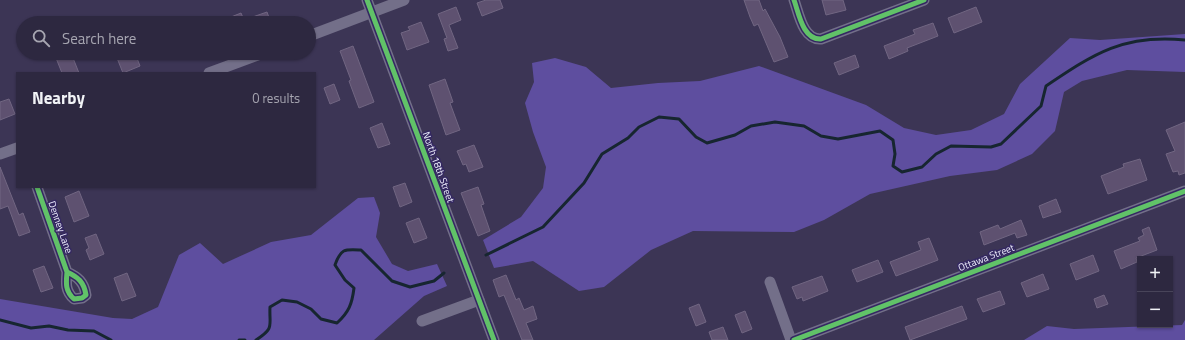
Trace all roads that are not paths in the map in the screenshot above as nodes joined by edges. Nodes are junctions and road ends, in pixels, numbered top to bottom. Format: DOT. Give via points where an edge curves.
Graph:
graph roads {
  1 [pos="367,0"];
  2 [pos="404,0"];
  3 [pos="794,0"];
  4 [pos="924,0"];
  5 [pos="372,12"];
  6 [pos="316,33"];
  7 [pos="244,60"];
  8 [pos="212,72"];
  9 [pos="16,148"];
  10 [pos="0,154"];
  11 [pos="37,188"];
  12 [pos="1185,191"];
  13 [pos="67,272"];
  14 [pos="770,282"];
  15 [pos="479,300"];
  16 [pos="422,321"];
  17 [pos="494,340"];
  18 [pos="792,340"];
  1 -- 5 [label="street, North 18th Street"];
  2 -- 5 [label="street"];
  3 -- 4 [label="street" via="809,36 814,39 821,39"];
  5 -- 6 [label="street"];
  5 -- 15 [label="street, North 18th Street"];
  7 -- 8 [label="street"];
  9 -- 10 [label="street"];
  11 -- 13 [label="street, Denney Lane"];
  12 -- 18 [label="street, Ottawa Street"];
  14 -- 18 [label="street"];
  15 -- 16 [label="street"];
  15 -- 17 [label="street, North 18th Street"];
}
